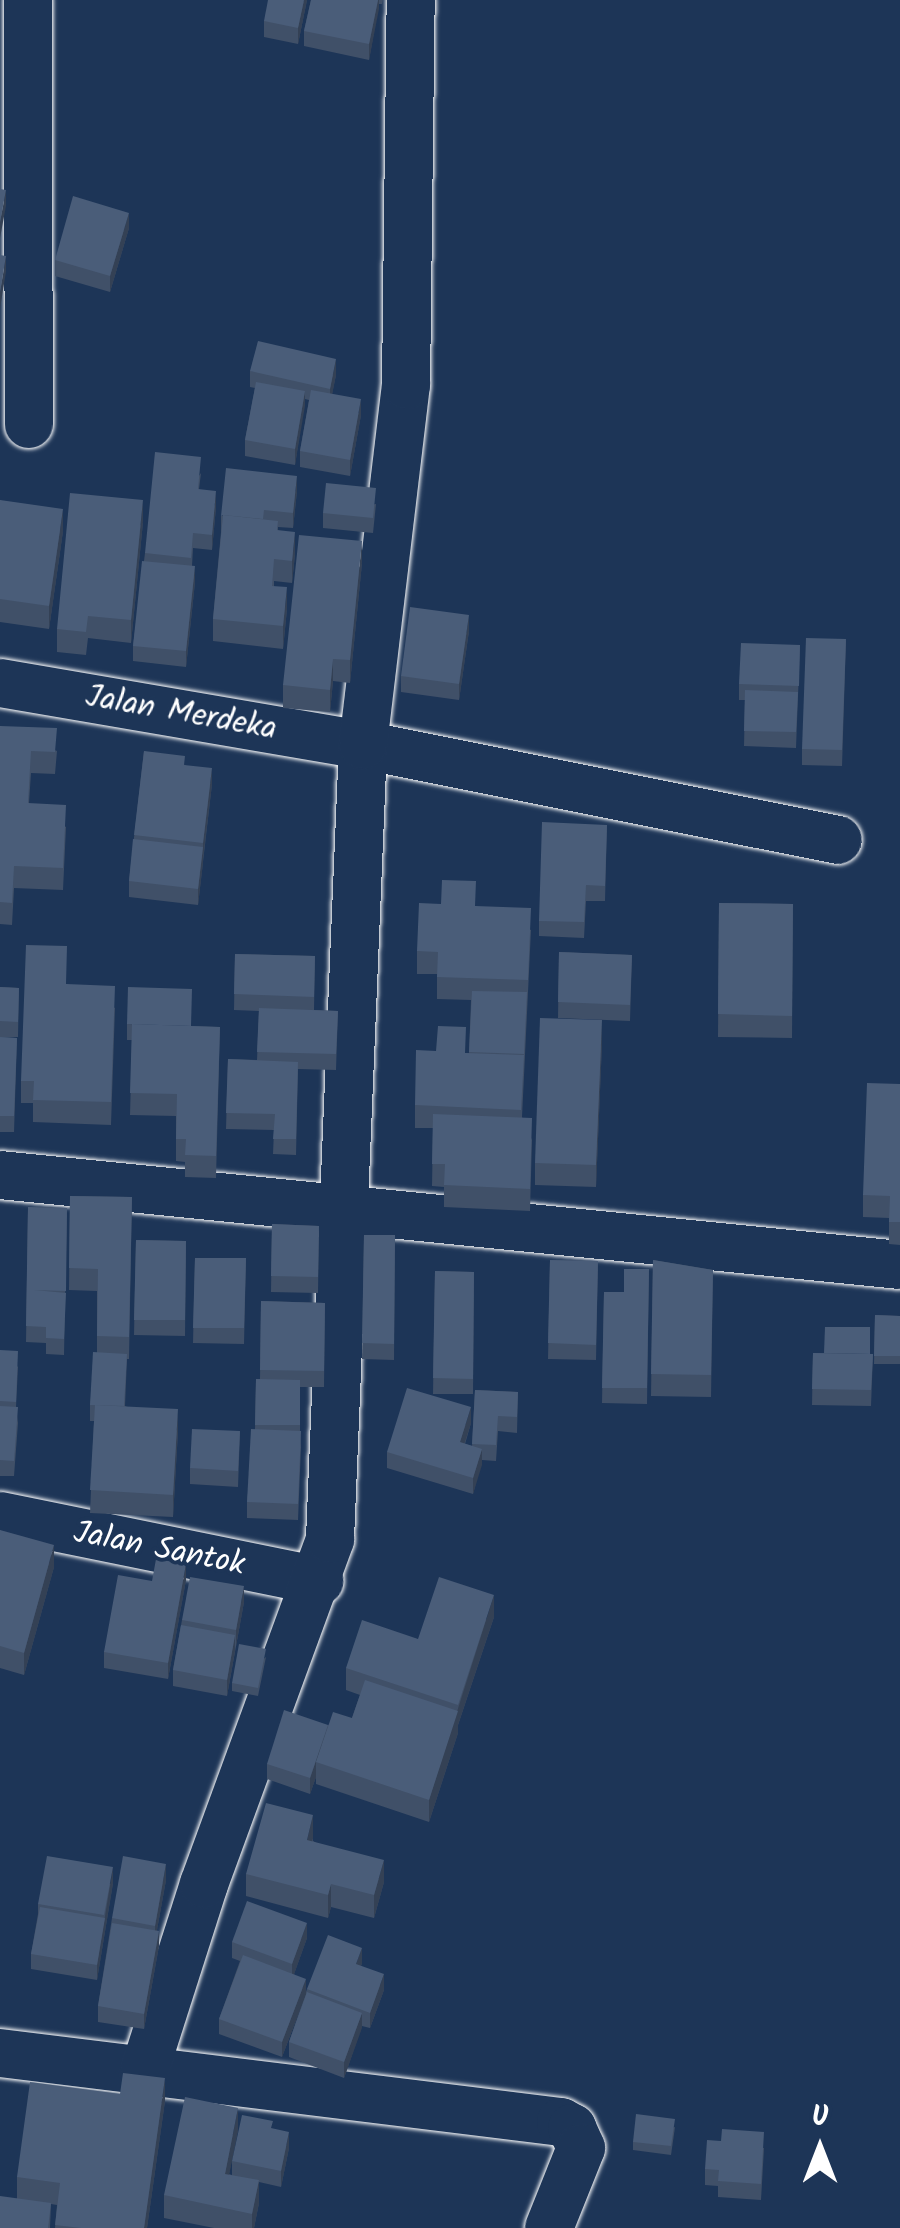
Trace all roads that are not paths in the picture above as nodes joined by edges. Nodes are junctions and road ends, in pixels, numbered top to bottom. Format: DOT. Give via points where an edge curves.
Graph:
graph roads {
  1 [pos="28,0"];
  2 [pos="411,0"];
  3 [pos="29,424"];
  4 [pos="0,683"];
  5 [pos="362,744"];
  6 [pos="838,840"];
  7 [pos="0,1175"];
  8 [pos="347,1214"];
  9 [pos="900,1265"];
  10 [pos="0,1516"];
  11 [pos="320,1581"];
  12 [pos="0,2053"];
  13 [pos="144,2072"];
  14 [pos="548,2228"];
  1 -- 3 [label="street"];
  2 -- 5 [label="street" via="406,384"];
  4 -- 5 [label="street, Jalan Merdeka"];
  5 -- 6 [label="street, Jalan Merdeka"];
  5 -- 8 [label="street"];
  7 -- 8 [label="street"];
  8 -- 9 [label="street"];
  8 -- 11 [label="street" via="330,1540"];
  10 -- 11 [label="street, Jalan Santok"];
  11 -- 13 [label="street" via="204,1884"];
  12 -- 13 [label="street"];
  13 -- 14 [label="street" via="561,2122 572,2128 581,2148"];
}
